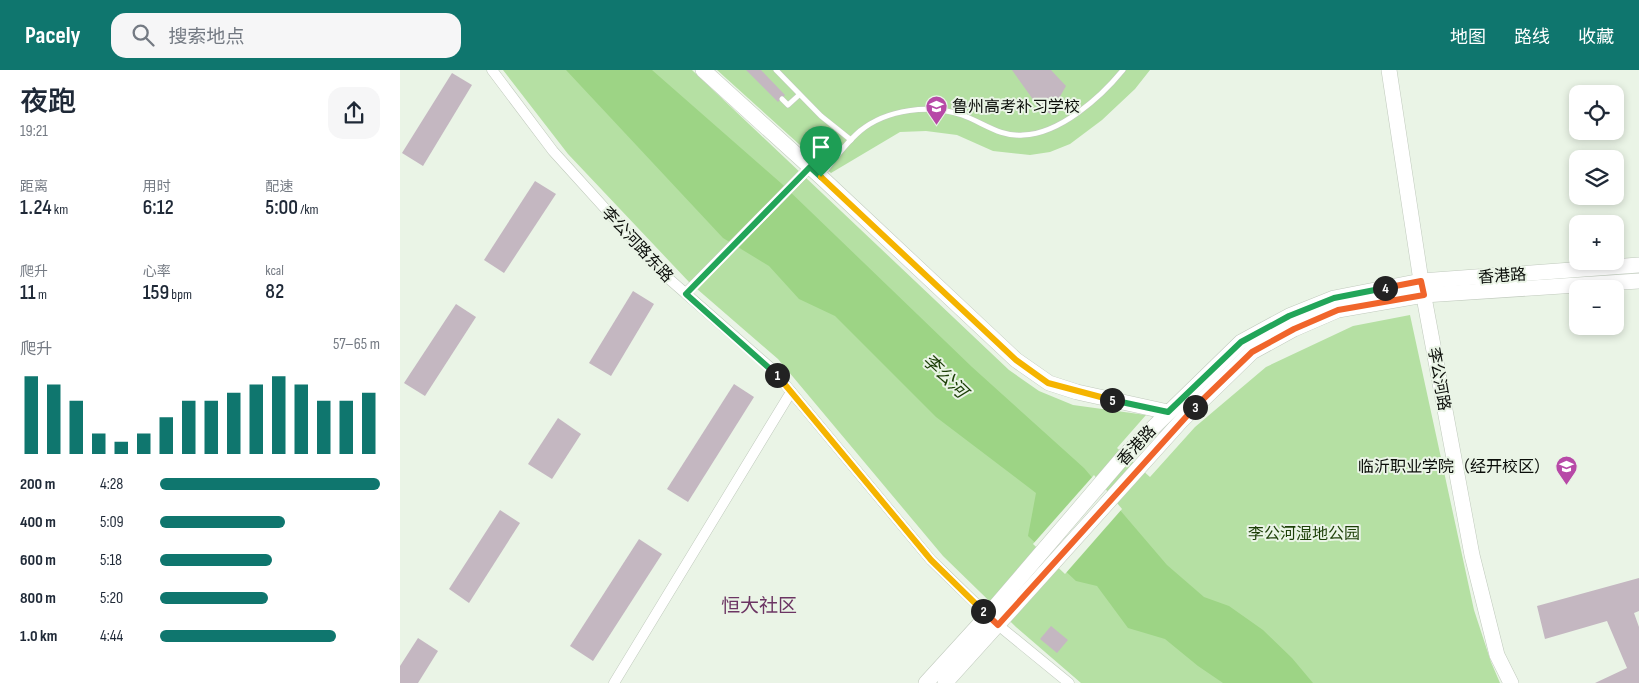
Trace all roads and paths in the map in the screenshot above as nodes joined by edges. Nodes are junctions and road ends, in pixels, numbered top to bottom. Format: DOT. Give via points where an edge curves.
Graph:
graph roads {
  1 [pos="492,70"];
  2 [pos="703,70"];
  3 [pos="776,70"];
  4 [pos="1124,70"];
  5 [pos="1389,70"];
  6 [pos="800,95"];
  7 [pos="782,99"];
  8 [pos="851,140"];
  9 [pos="815,172"];
  10 [pos="1639,265"];
  11 [pos="1639,281"];
  12 [pos="1423,288"];
  13 [pos="686,294"];
  14 [pos="791,392"];
  15 [pos="1168,412"];
  16 [pos="1027,582"];
  17 [pos="993,620"];
  18 [pos="614,683"];
  19 [pos="926,683"];
  20 [pos="945,683"];
  21 [pos="1069,683"];
  22 [pos="1511,683"];
  1 -- 13 [label="street, 李公河路东路" via="554,151"];
  2 -- 9 [label="main road"];
  3 -- 6 [label="lane"];
  4 -- 8 [label="lane" via="1067,120 1036,134 1006,134 960,114 920,110 898,113 878,121"];
  5 -- 12 [label="main road, 李公河路"];
  6 -- 7 [label="lane" via="788,106"];
  6 -- 8 [label="lane"];
  8 -- 9 [label="lane"];
  9 -- 13 [label="street" via="792,184"];
  9 -- 15 [label="main road" via="1016,360 1048,383"];
  10 -- 12 [label="main road, 香港路"];
  11 -- 12 [label="main road, 香港路"];
  12 -- 15 [label="main road, 香港路" via="1334,298 1289,316 1241,342"];
  12 -- 16 [label="main road, 香港路" via="1338,310 1252,352"];
  12 -- 22 [label="main road, 李公河路" via="1472,555 1497,655"];
  13 -- 14 [label="street, 李公河路东路" via="773,370"];
  14 -- 17 [label="street, 李公河路东路" via="931,560"];
  14 -- 18 [label="street"];
  15 -- 16 [label="main road, 香港路" via="1125,456"];
  16 -- 17 [label="main road, 香港路"];
  17 -- 19 [label="main road, 香港路"];
  17 -- 20 [label="main road, 香港路"];
  17 -- 21 [label="street, 李公河路东路"];
}
